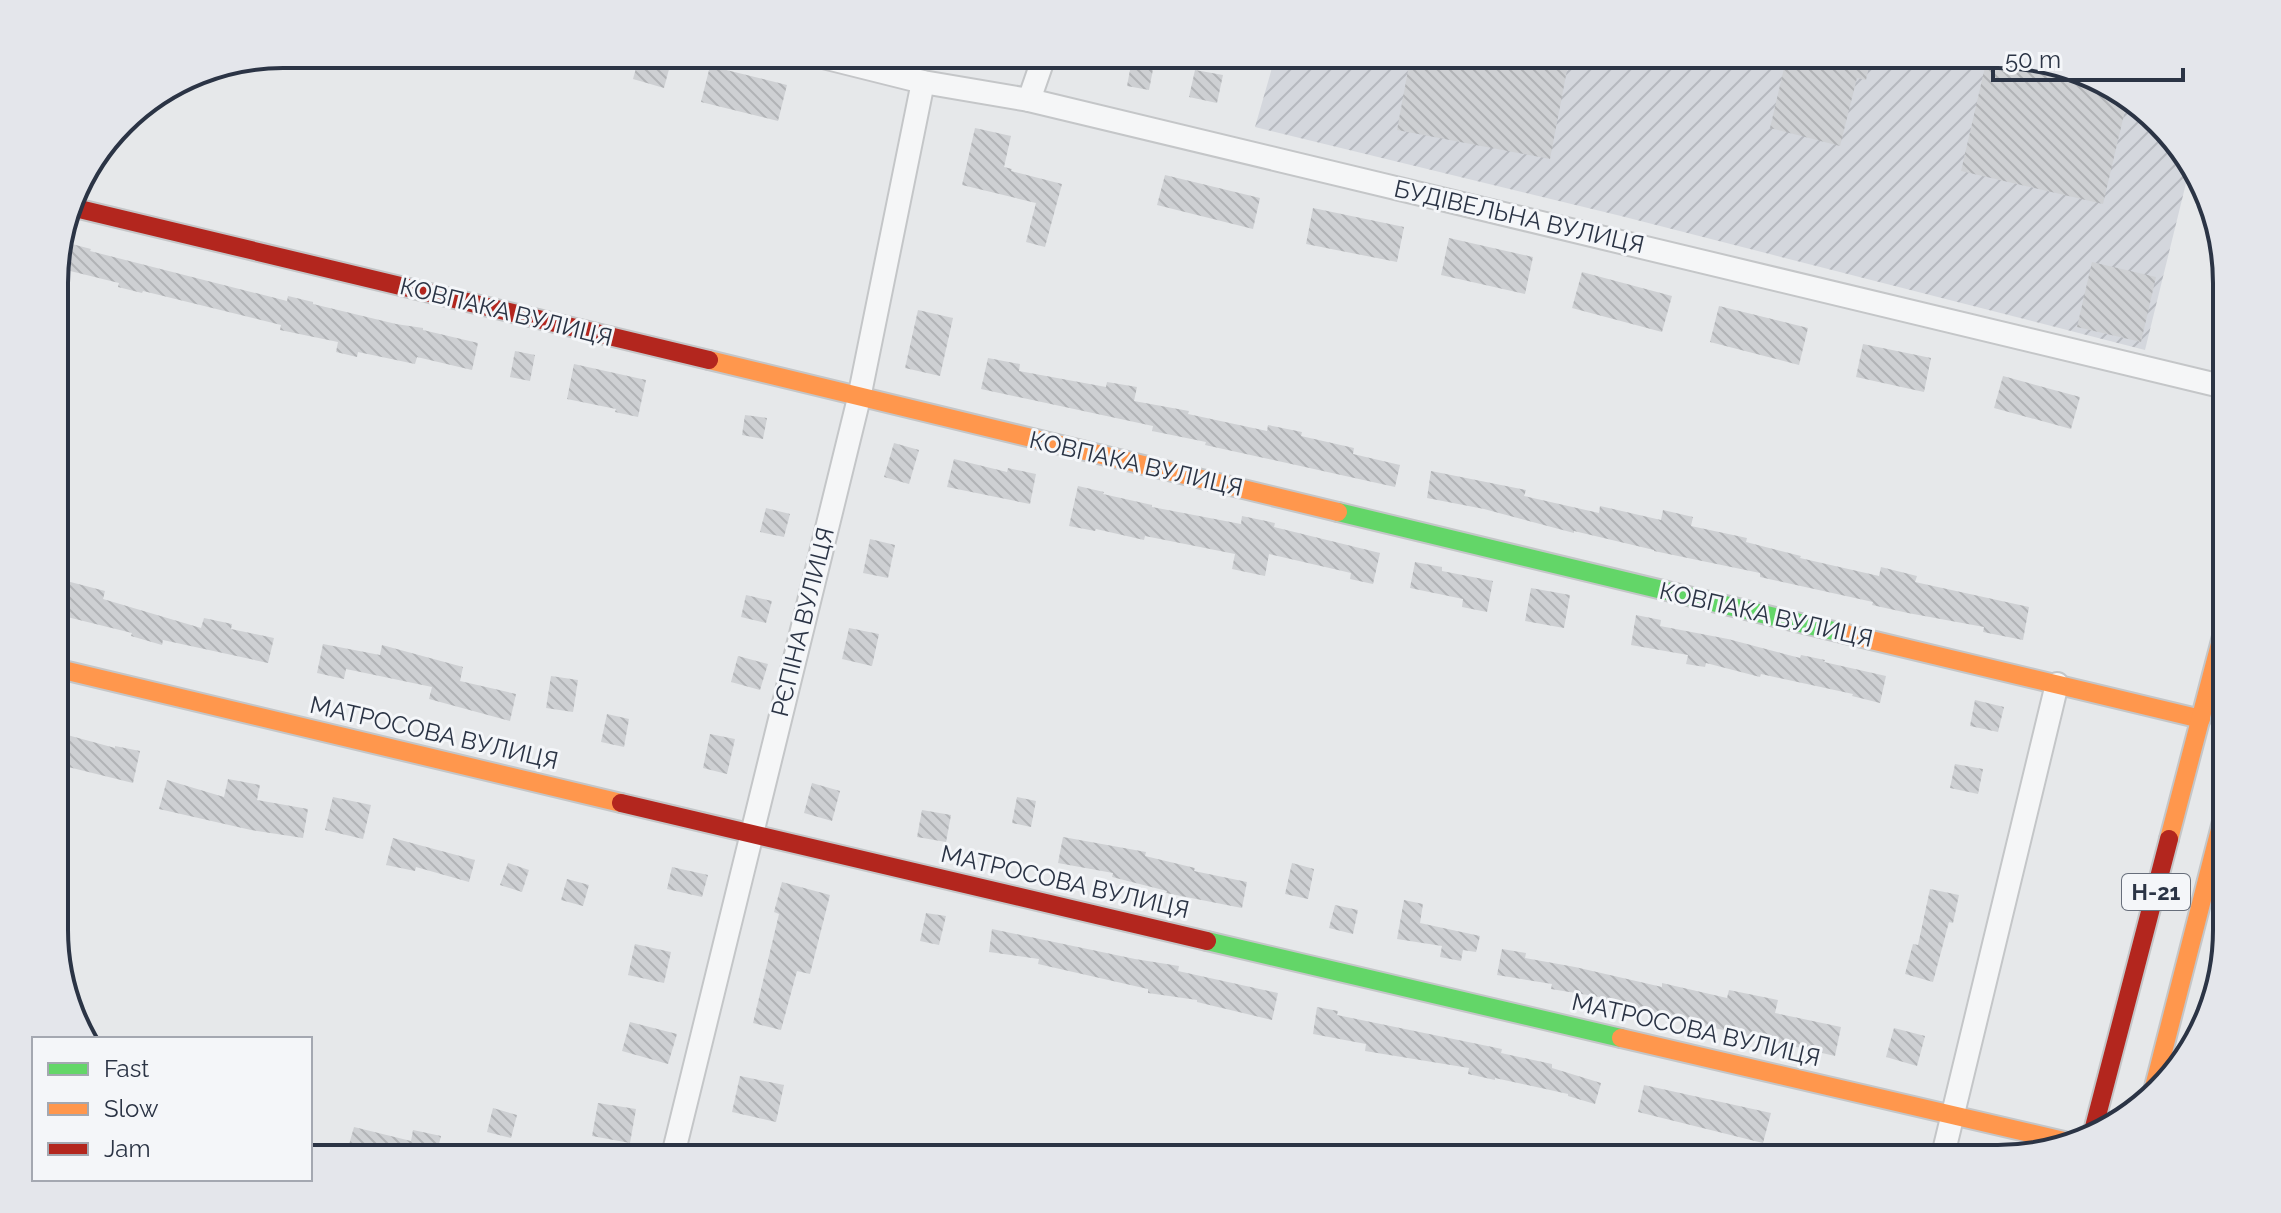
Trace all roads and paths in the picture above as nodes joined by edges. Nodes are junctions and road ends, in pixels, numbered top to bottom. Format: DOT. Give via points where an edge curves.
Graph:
graph roads {
  1 [pos="867,68"];
  2 [pos="1040,68"];
  3 [pos="923,82"];
  4 [pos="1029,100"];
  5 [pos="81,209"];
  6 [pos="2213,384"];
  7 [pos="859,398"];
  8 [pos="68,671"];
  9 [pos="2213,683"];
  10 [pos="2057,684"];
  11 [pos="2201,719"];
  12 [pos="751,834"];
  13 [pos="2213,857"];
  14 [pos="2157,1075"];
  15 [pos="1953,1115"];
  16 [pos="2095,1122"];
  17 [pos="2051,1138"];
  18 [pos="675,1145"];
  19 [pos="1946,1145"];
  1 -- 3 [label="street, БУДІВЕЛЬНА ВУЛИЦЯ"];
  2 -- 4 [label="street"];
  3 -- 4 [label="street, БУДІВЕЛЬНА ВУЛИЦЯ"];
  3 -- 7 [label="street, РЄПІНА ВУЛИЦЯ"];
  4 -- 6 [label="street, БУДІВЕЛЬНА ВУЛИЦЯ"];
  5 -- 7 [label="street, КОВПАКА ВУЛИЦЯ"];
  7 -- 10 [label="street, КОВПАКА ВУЛИЦЯ"];
  7 -- 12 [label="street, РЄПІНА ВУЛИЦЯ"];
  8 -- 12 [label="street, МАТРОСОВА ВУЛИЦЯ"];
  9 -- 11 [label="street, Н-21"];
  10 -- 11 [label="street, КОВПАКА ВУЛИЦЯ"];
  10 -- 15 [label="street"];
  11 -- 16 [label="street, Н-21"];
  12 -- 15 [label="street, МАТРОСОВА ВУЛИЦЯ"];
  12 -- 18 [label="street, РЄПІНА ВУЛИЦЯ"];
  13 -- 14 [label="street, Н-21"];
  15 -- 17 [label="street, МАТРОСОВА ВУЛИЦЯ"];
  15 -- 19 [label="street"];
}
